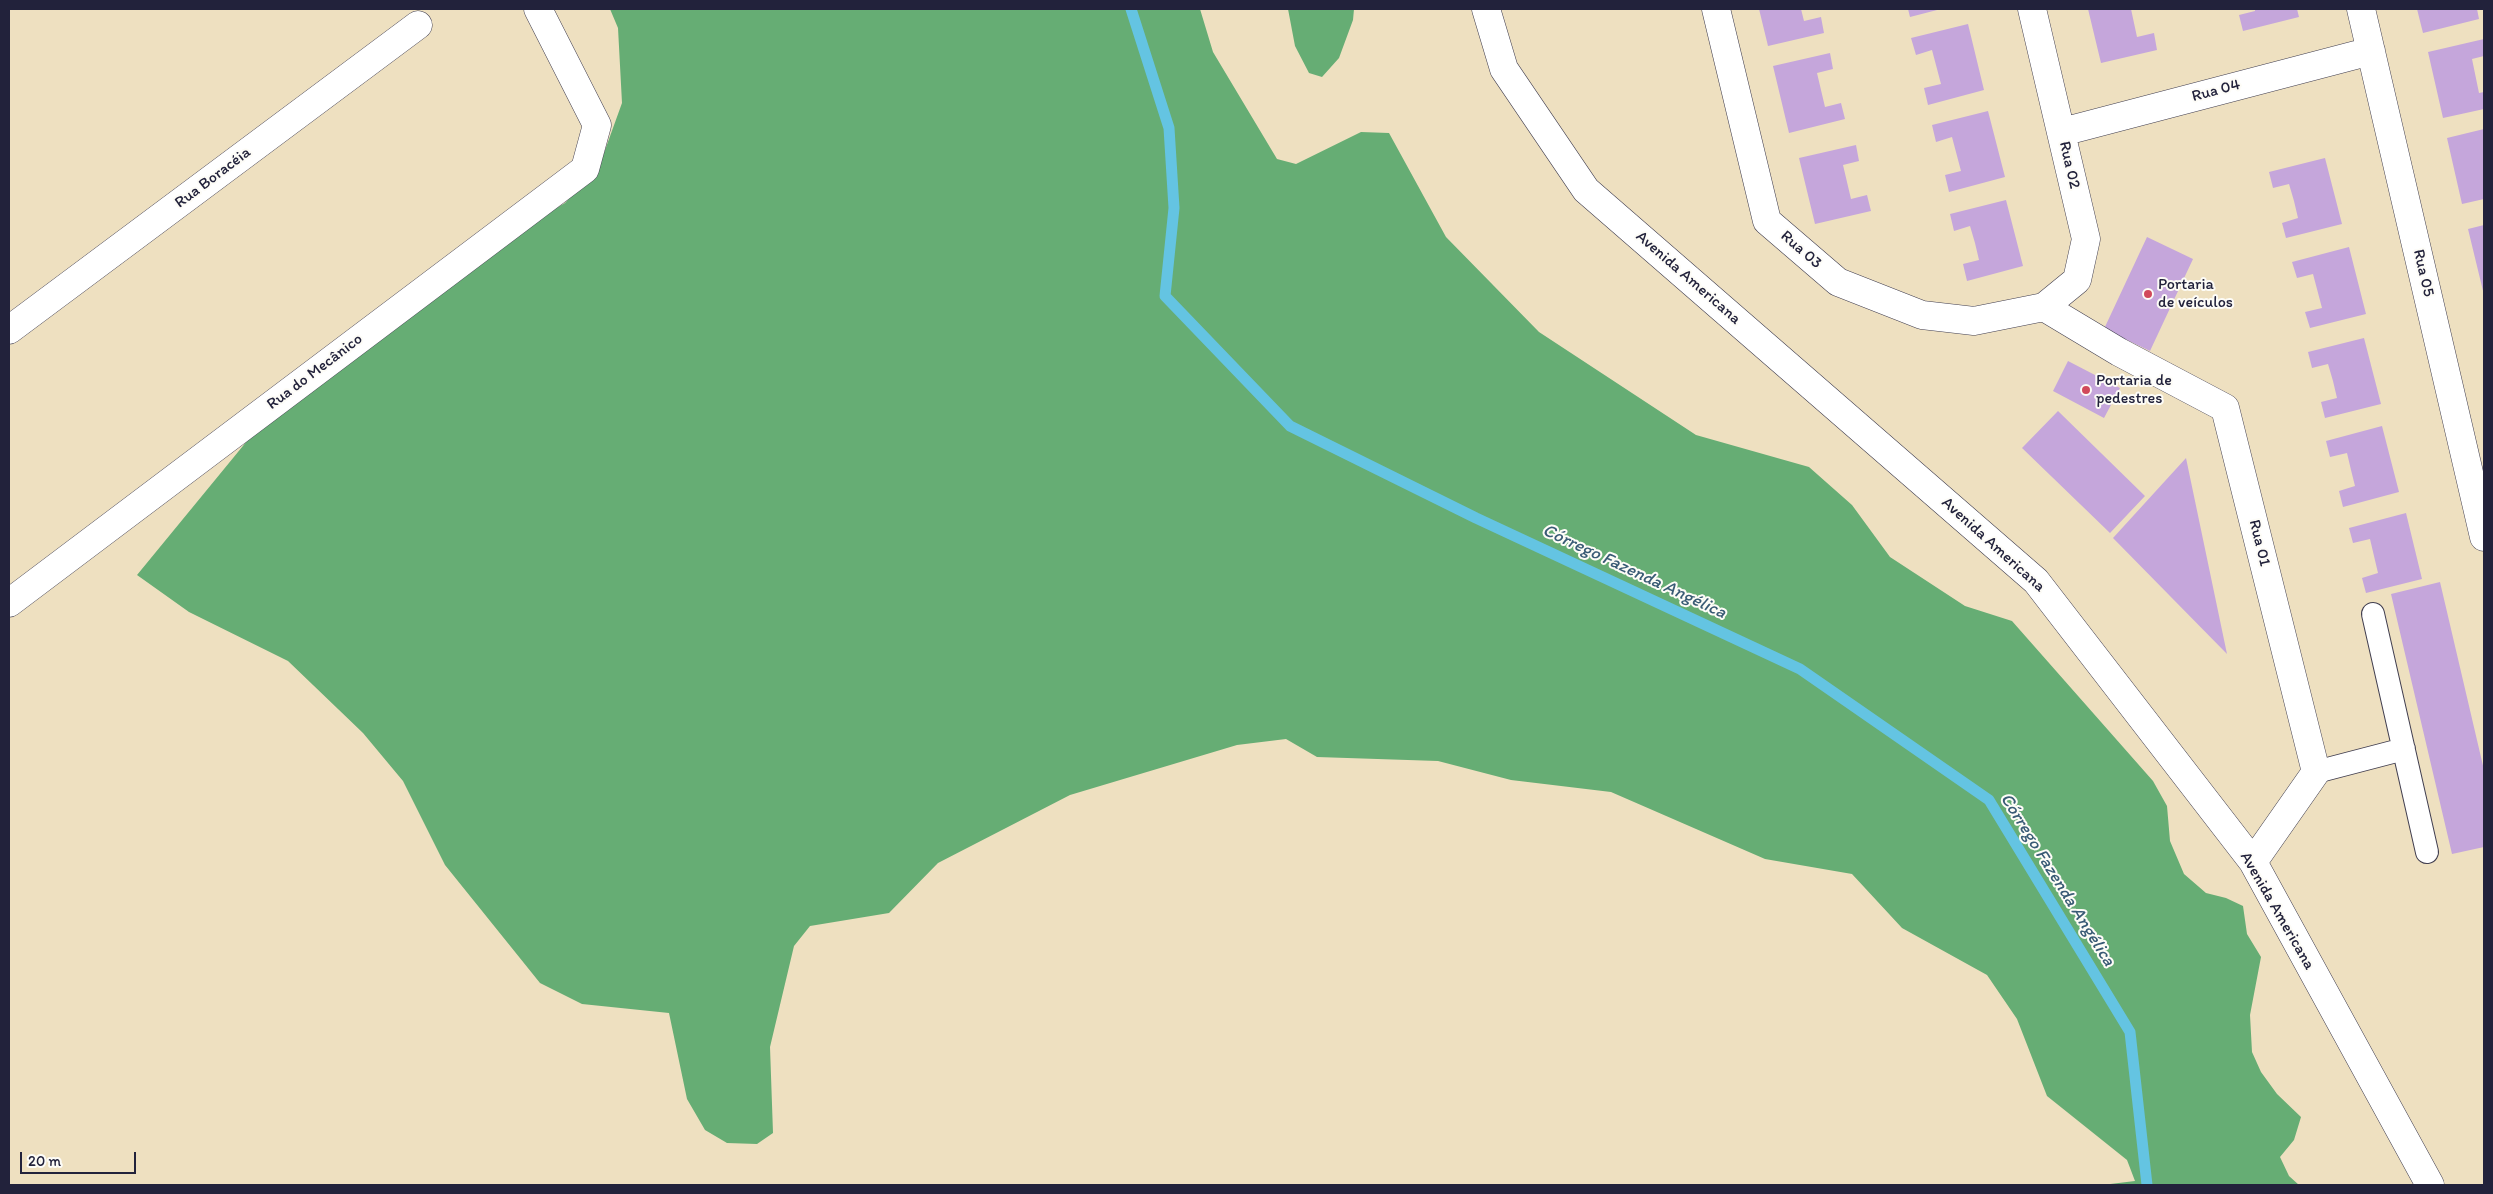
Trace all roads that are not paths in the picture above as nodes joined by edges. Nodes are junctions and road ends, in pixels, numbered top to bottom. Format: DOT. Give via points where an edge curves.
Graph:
graph roads {
  1 [pos="538,9"];
  2 [pos="1486,9"];
  3 [pos="1716,9"];
  4 [pos="2032,9"];
  5 [pos="2361,9"];
  6 [pos="418,25"];
  7 [pos="2371,51"];
  8 [pos="2062,132"];
  9 [pos="2044,307"];
  10 [pos="9,330"];
  11 [pos="2484,537"];
  12 [pos="9,603"];
  13 [pos="2373,614"];
  14 [pos="2404,749"];
  15 [pos="2316,772"];
  16 [pos="2427,852"];
  17 [pos="2253,862"];
  18 [pos="2430,1185"];
  1 -- 12 [label="street, Rua do Mecânico" via="597,125 584,169"];
  2 -- 17 [label="street, Avenida Americana" via="1504,69 1586,190 2036,581"];
  3 -- 9 [label="street, Rua 03" via="1767,221 1838,282 1922,315 1974,321"];
  4 -- 8 [label="street, Rua 02"];
  5 -- 7 [label="street, Rua 05"];
  6 -- 10 [label="street, Rua Boracéia"];
  7 -- 8 [label="street, Rua 04"];
  7 -- 11 [label="street, Rua 05"];
  8 -- 9 [label="street, Rua 02" via="2086,239 2077,280"];
  9 -- 15 [label="street, Rua 01" via="2119,352 2225,408"];
  13 -- 14 [label="lane"];
  14 -- 15 [label="lane"];
  14 -- 16 [label="lane"];
  15 -- 17 [label="street"];
  17 -- 18 [label="street, Avenida Americana"];
}
